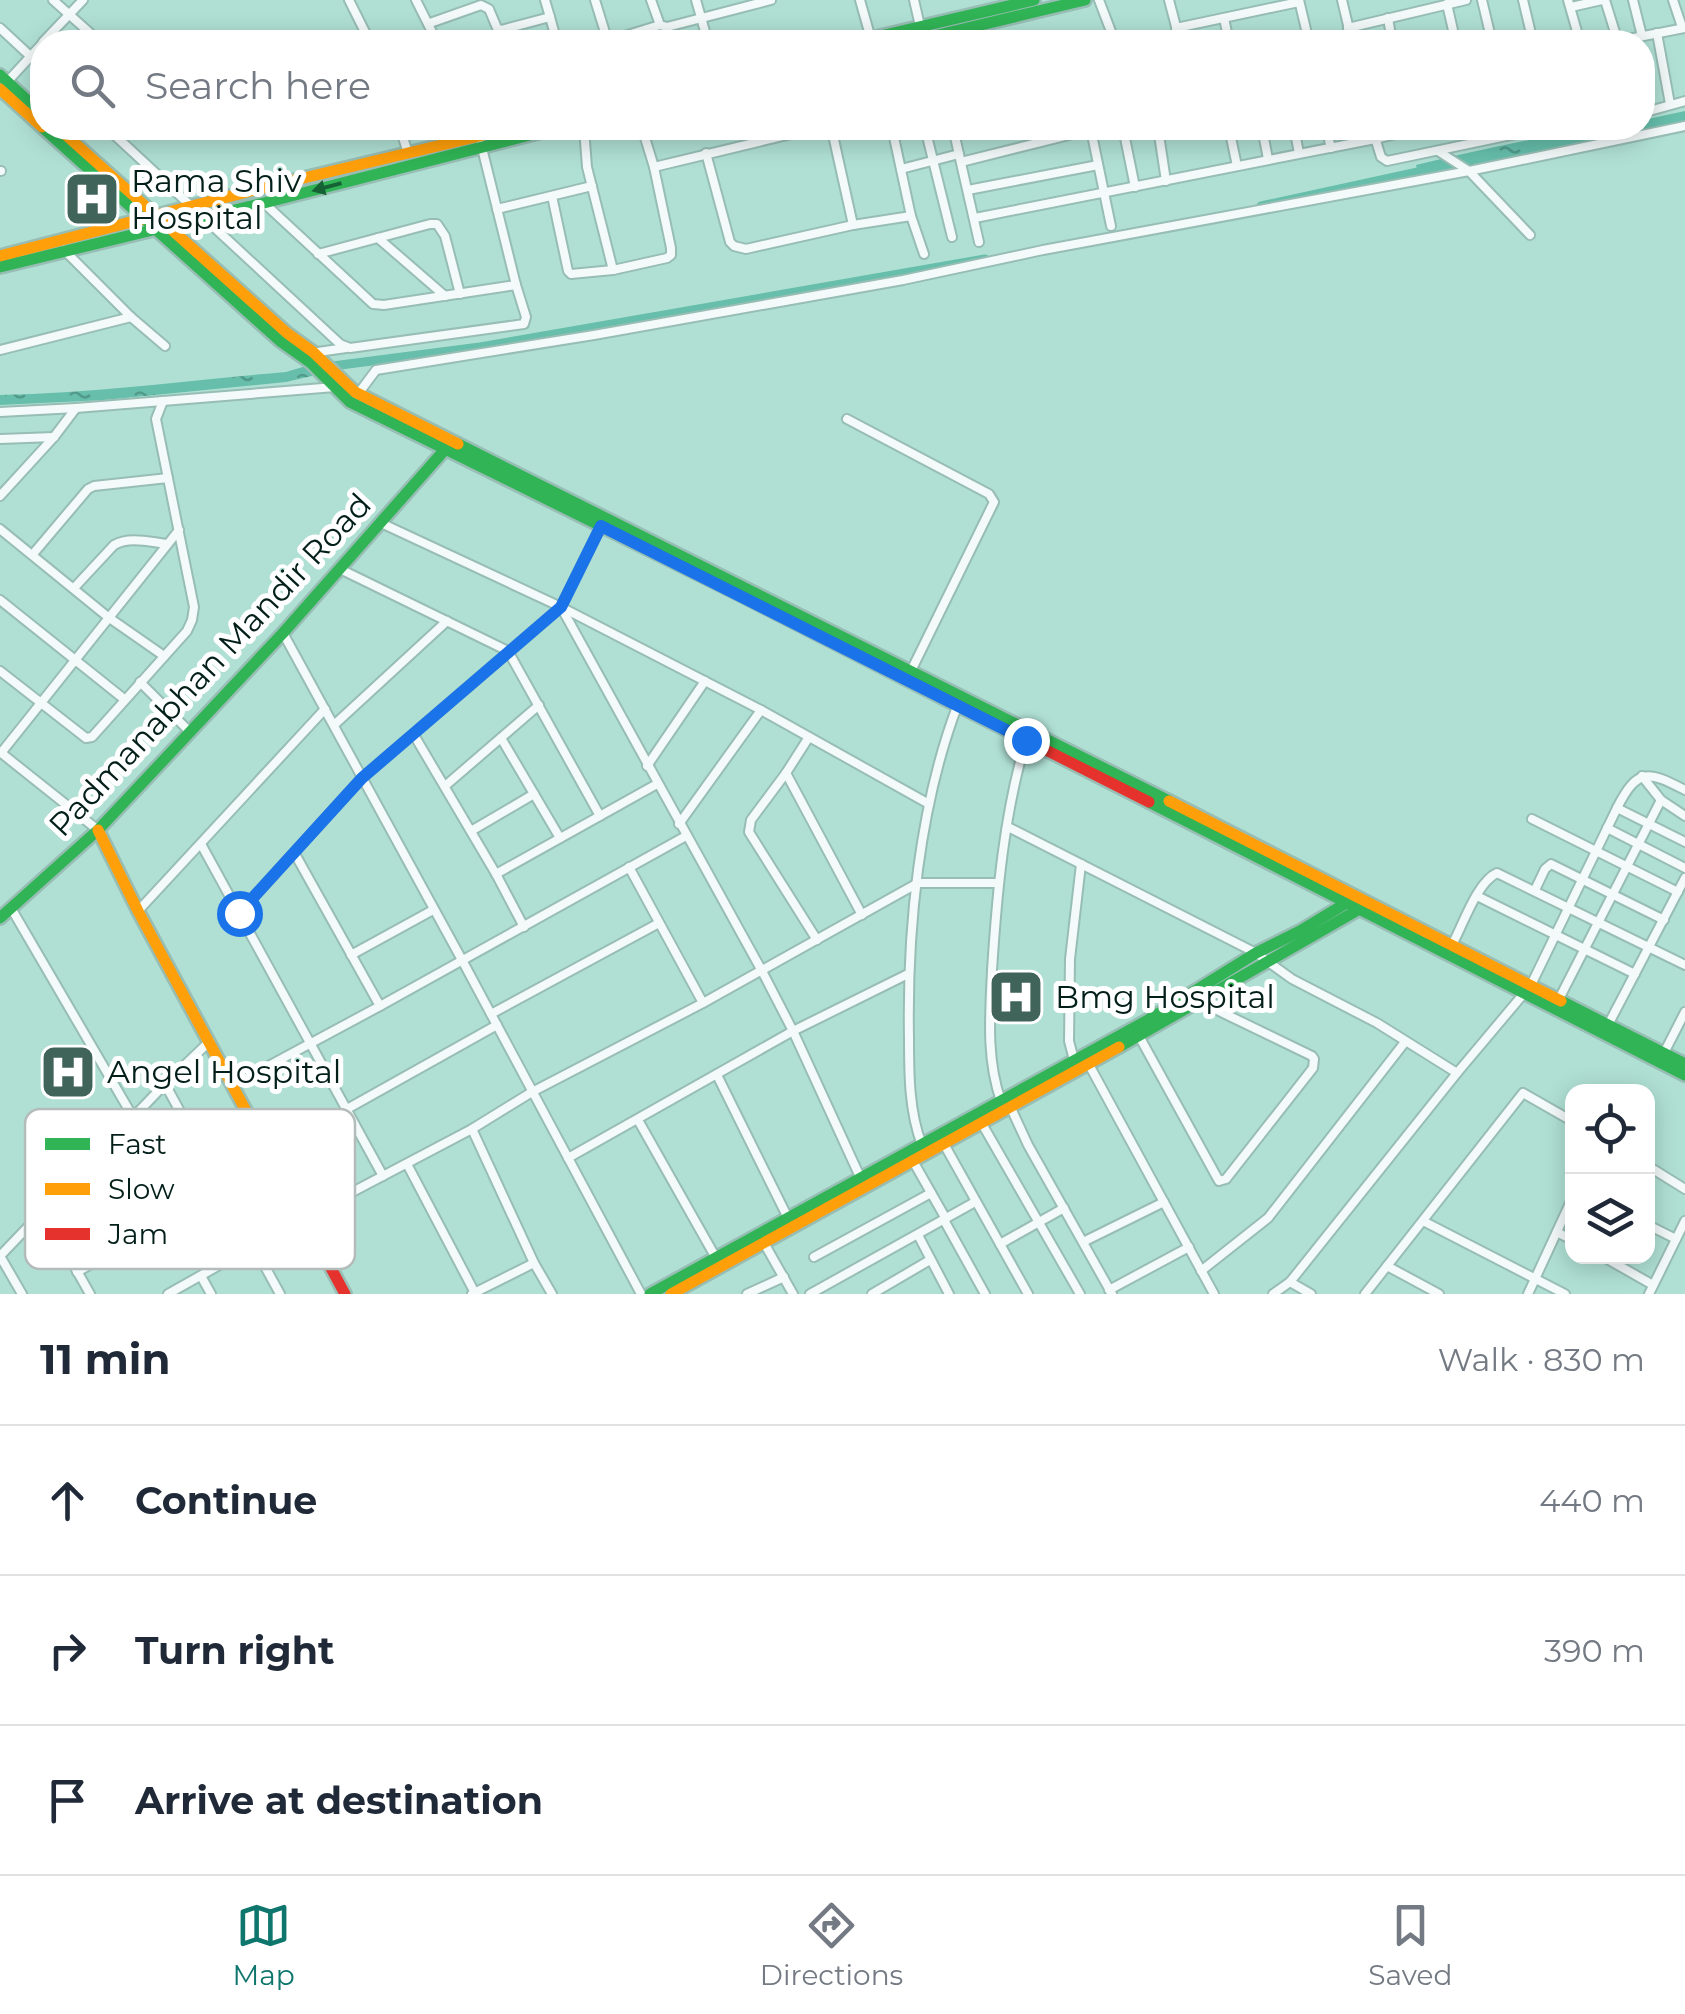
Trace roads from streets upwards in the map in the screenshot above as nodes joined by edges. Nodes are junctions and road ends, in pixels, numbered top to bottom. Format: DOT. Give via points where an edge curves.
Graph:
graph roads {
  1 [pos="53,0"];
  2 [pos="83,0"];
  3 [pos="349,0"];
  4 [pos="416,0"];
  5 [pos="545,0"];
  6 [pos="594,0"];
  7 [pos="651,0"];
  8 [pos="696,0"];
  9 [pos="772,0"];
  10 [pos="860,0"];
  11 [pos="914,0"];
  12 [pos="1034,0"];
  13 [pos="1085,0"];
  14 [pos="1099,0"];
  15 [pos="1169,0"];
  16 [pos="1342,0"];
  17 [pos="1466,0"];
  18 [pos="1482,0"];
  19 [pos="1523,0"];
  20 [pos="1603,0"];
  21 [pos="1633,0"];
  22 [pos="1673,0"];
  23 [pos="1299,1"];
  24 [pos="750,2"];
  25 [pos="1569,3"];
  26 [pos="1000,4"];
  27 [pos="1447,4"];
  28 [pos="69,15"];
  29 [pos="550,17"];
  30 [pos="701,17"];
  31 [pos="1224,18"];
  32 [pos="1388,18"];
  33 [pos="430,24"];
  34 [pos="660,25"];
  35 [pos="920,26"];
  36 [pos="1683,27"];
  37 [pos="0,28"];
  38 [pos="1176,28"];
  39 [pos="1348,28"];
  40 [pos="55,30"];
  41 [pos="86,30"];
  42 [pos="364,30"];
  43 [pos="433,30"];
  44 [pos="554,30"];
  45 [pos="604,30"];
  46 [pos="645,30"];
  47 [pos="705,30"];
  48 [pos="868,30"];
  49 [pos="906,30"];
  50 [pos="960,30"];
  51 [pos="1110,30"];
  52 [pos="1226,30"];
  53 [pos="1306,30"];
  54 [pos="1390,30"];
  55 [pos="1454,30"];
  56 [pos="1489,30"];
  57 [pos="1530,30"];
  58 [pos="1577,30"];
  59 [pos="1612,30"];
  60 [pos="1640,30"];
  61 [pos="1657,33"];
  62 [pos="30,55"];
  63 [pos="30,57"];
  64 [pos="2,84"];
  65 [pos="1685,101"];
  66 [pos="1670,104"];
  67 [pos="30,105"];
  68 [pos="1655,108"];
  69 [pos="30,113"];
  70 [pos="1685,126"];
  71 [pos="1655,132"];
  72 [pos="58,140"];
  73 [pos="70,140"];
  74 [pos="121,140"];
  75 [pos="404,140"];
  76 [pos="464,140"];
  77 [pos="467,140"];
  78 [pos="474,140"];
  79 [pos="585,140"];
  80 [pos="646,140"];
  81 [pos="767,140"];
  82 [pos="833,140"];
  83 [pos="894,140"];
  84 [pos="928,140"];
  85 [pos="956,140"];
  86 [pos="1043,140"];
  87 [pos="1095,140"];
  88 [pos="1126,140"];
  89 [pos="1160,140"];
  90 [pos="1232,140"];
  91 [pos="1264,140"];
  92 [pos="1296,140"];
  93 [pos="1329,140"];
  94 [pos="1370,140"];
  95 [pos="1375,140"];
  96 [pos="1487,140"];
  97 [pos="1614,140"];
  98 [pos="1331,148"];
  99 [pos="1437,150"];
  100 [pos="1299,152"];
  101 [pos="408,153"];
  102 [pos="706,154"];
  103 [pos="960,158"];
  104 [pos="1268,159"];
  105 [pos="933,160"];
  106 [pos="1098,165"];
  107 [pos="1237,166"];
  108 [pos="654,167"];
  109 [pos="900,168"];
  110 [pos="1466,169"];
  111 [pos="1166,181"];
  112 [pos="592,186"];
  113 [pos="1134,187"];
  114 [pos="968,190"];
  115 [pos="1103,193"];
  116 [pos="552,196"];
  117 [pos="264,203"];
  118 [pos="192,206"];
  119 [pos="497,210"];
  120 [pos="911,216"];
  121 [pos="203,217"];
  122 [pos="975,218"];
  123 [pos="156,223"];
  124 [pos="853,225"];
  125 [pos="1111,226"];
  126 [pos="1530,235"];
  127 [pos="952,237"];
  128 [pos="378,238"];
  129 [pos="979,242"];
  130 [pos="64,250"];
  131 [pos="318,254"];
  132 [pos="924,254"];
  133 [pos="0,256"];
  134 [pos="0,266"];
  135 [pos="613,270"];
  136 [pos="516,285"];
  137 [pos="460,294"];
  138 [pos="445,296"];
  139 [pos="131,318"];
  140 [pos="165,346"];
  141 [pos="346,348"];
  142 [pos="0,350"];
  143 [pos="312,357"];
  144 [pos="336,380"];
  145 [pos="358,394"];
  146 [pos="164,401"];
  147 [pos="76,408"];
  148 [pos="0,412"];
  149 [pos="847,420"];
  150 [pos="54,437"];
  151 [pos="0,439"];
  152 [pos="448,446"];
  153 [pos="168,478"];
  154 [pos="0,496"];
  155 [pos="603,521"];
  156 [pos="382,523"];
  157 [pos="0,530"];
  158 [pos="178,530"];
  159 [pos="167,544"];
  160 [pos="33,554"];
  161 [pos="340,569"];
  162 [pos="74,588"];
  163 [pos="0,600"];
  164 [pos="561,607"];
  165 [pos="108,616"];
  166 [pos="446,621"];
  167 [pos="283,633"];
  168 [pos="508,650"];
  169 [pos="164,656"];
  170 [pos="74,660"];
  171 [pos="0,672"];
  172 [pos="909,675"];
  173 [pos="705,681"];
  174 [pos="140,682"];
  175 [pos="124,699"];
  176 [pos="959,700"];
  177 [pos="39,702"];
  178 [pos="538,705"];
  179 [pos="325,709"];
  180 [pos="761,710"];
  181 [pos="334,725"];
  182 [pos="190,732"];
  183 [pos="1028,734"];
  184 [pos="414,735"];
  185 [pos="501,738"];
  186 [pos="809,738"];
  187 [pos="0,752"];
  188 [pos="647,766"];
  189 [pos="786,773"];
  190 [pos="1642,776"];
  191 [pos="362,778"];
  192 [pos="657,784"];
  193 [pos="445,786"];
  194 [pos="1685,790"];
  195 [pos="534,794"];
  196 [pos="1660,800"];
  197 [pos="929,804"];
  198 [pos="1617,808"];
  199 [pos="600,816"];
  200 [pos="1685,816"];
  201 [pos="1532,818"];
  202 [pos="679,824"];
  203 [pos="1650,824"];
  204 [pos="1008,827"];
  205 [pos="1607,828"];
  206 [pos="98,830"];
  207 [pos="471,832"];
  208 [pos="686,836"];
  209 [pos="560,838"];
  210 [pos="1685,842"];
  211 [pos="201,844"];
  212 [pos="1639,844"];
  213 [pos="1596,851"];
  214 [pos="295,854"];
  215 [pos="1081,864"];
  216 [pos="1628,866"];
  217 [pos="629,867"];
  218 [pos="1685,868"];
  219 [pos="496,874"];
  220 [pos="1685,878"];
  221 [pos="1582,880"];
  222 [pos="918,883"];
  223 [pos="997,883"];
  224 [pos="1535,890"];
  225 [pos="1678,892"];
  226 [pos="1613,894"];
  227 [pos="1358,896"];
  228 [pos="1478,896"];
  229 [pos="1371,902"];
  230 [pos="1346,904"];
  231 [pos="1569,907"];
  232 [pos="433,910"];
  233 [pos="1358,910"];
  234 [pos="138,911"];
  235 [pos="239,913"];
  236 [pos="3,914"];
  237 [pos="862,915"];
  238 [pos="1664,920"];
  239 [pos="659,922"];
  240 [pos="1600,922"];
  241 [pos="524,926"];
  242 [pos="1556,934"];
  243 [pos="816,940"];
  244 [pos="1452,946"];
  245 [pos="1650,947"];
  246 [pos="1585,949"];
  247 [pos="1256,954"];
  248 [pos="352,955"];
  249 [pos="462,960"];
  250 [pos="1269,962"];
  251 [pos="1685,964"];
  252 [pos="762,971"];
  253 [pos="908,974"];
  254 [pos="1636,974"];
  255 [pos="1528,989"];
  256 [pos="1206,993"];
  257 [pos="1559,999"];
  258 [pos="703,1003"];
  259 [pos="380,1006"];
  260 [pos="1685,1012"];
  261 [pos="490,1014"];
  262 [pos="1608,1024"];
  263 [pos="497,1025"];
  264 [pos="793,1031"];
  265 [pos="1139,1036"];
  266 [pos="210,1042"];
  267 [pos="1405,1042"];
  268 [pos="312,1044"];
  269 [pos="1664,1053"];
  270 [pos="1082,1060"];
  271 [pos="1685,1064"];
  272 [pos="1457,1073"];
  273 [pos="717,1075"];
  274 [pos="1685,1075"];
  275 [pos="166,1084"];
  276 [pos="233,1085"];
  277 [pos="532,1092"];
  278 [pos="1005,1103"];
  279 [pos="128,1109"];
  280 [pos="141,1109"];
  281 [pos="180,1109"];
  282 [pos="245,1109"];
  283 [pos="346,1109"];
  284 [pos="349,1109"];
  285 [pos="1565,1117"];
  286 [pos="638,1120"];
  287 [pos="982,1122"];
  288 [pos="355,1124"];
  289 [pos="472,1129"];
  290 [pos="934,1144"];
  291 [pos="568,1158"];
  292 [pos="913,1162"];
  293 [pos="406,1164"];
  294 [pos="1655,1170"];
  295 [pos="384,1176"];
  296 [pos="862,1178"];
  297 [pos="1685,1189"];
  298 [pos="355,1191"];
  299 [pos="931,1193"];
  300 [pos="975,1202"];
  301 [pos="1164,1202"];
  302 [pos="1064,1208"];
  303 [pos="1565,1215"];
  304 [pos="788,1219"];
  305 [pos="945,1220"];
  306 [pos="1039,1220"];
  307 [pos="1685,1220"];
  308 [pos="1422,1221"];
  309 [pos="1655,1228"];
  310 [pos="25,1230"];
  311 [pos="1557,1232"];
  312 [pos="918,1235"];
  313 [pos="1565,1236"];
  314 [pos="762,1239"];
  315 [pos="1676,1239"];
  316 [pos="1083,1242"];
  317 [pos="1000,1244"];
  318 [pos="1189,1248"];
  319 [pos="814,1257"];
  320 [pos="716,1258"];
  321 [pos="930,1260"];
  322 [pos="534,1263"];
  323 [pos="1614,1264"];
  324 [pos="1387,1266"];
  325 [pos="75,1269"];
  326 [pos="82,1269"];
  327 [pos="214,1269"];
  328 [pos="267,1269"];
  329 [pos="332,1269"];
  330 [pos="1201,1271"];
  331 [pos="77,1272"];
  332 [pos="201,1276"];
  333 [pos="784,1277"];
  334 [pos="1536,1278"];
  335 [pos="1290,1282"];
  336 [pos="1651,1289"];
  337 [pos="947,1291"];
  338 [pos="474,1293"];
  339 [pos="1111,1293"];
  340 [pos="22,1294"];
  341 [pos="90,1294"];
  342 [pos="168,1294"];
  343 [pos="211,1294"];
  344 [pos="280,1294"];
  345 [pos="346,1294"];
  346 [pos="552,1294"];
  347 [pos="640,1294"];
  348 [pos="650,1294"];
  349 [pos="671,1294"];
  350 [pos="747,1294"];
  351 [pos="793,1294"];
  352 [pos="810,1294"];
  353 [pos="872,1294"];
  354 [pos="934,1294"];
  355 [pos="984,1294"];
  356 [pos="1028,1294"];
  357 [pos="1080,1294"];
  358 [pos="1214,1294"];
  359 [pos="1272,1294"];
  360 [pos="1312,1294"];
  361 [pos="1365,1294"];
  362 [pos="1439,1294"];
  363 [pos="1528,1294"];
  364 [pos="1565,1294"];
  1 -- 28 [label="street"];
  2 -- 28 [label="street"];
  3 -- 42 [label="street"];
  4 -- 33 [label="street"];
  5 -- 29 [label="street"];
  6 -- 45 [label="street"];
  7 -- 34 [label="street"];
  8 -- 30 [label="street"];
  9 -- 24 [label="street"];
  10 -- 48 [label="street"];
  11 -- 35 [label="street"];
  12 -- 26 [label="street"];
  13 -- 50 [label="street"];
  14 -- 51 [label="street"];
  15 -- 38 [label="street"];
  16 -- 39 [label="street"];
  17 -- 27 [label="street"];
  18 -- 56 [label="street"];
  19 -- 57 [label="street"];
  20 -- 25 [label="street"];
  20 -- 59 [label="street"];
  21 -- 60 [label="street"];
  22 -- 36 [label="street"];
  23 -- 31 [label="street"];
  23 -- 53 [label="street"];
  24 -- 30 [label="street"];
  25 -- 58 [label="street"];
  26 -- 35 [label="street"];
  27 -- 32 [label="street"];
  27 -- 55 [label="street"];
  28 -- 40 [label="street"];
  28 -- 41 [label="street"];
  29 -- 33 [label="street" via="501,30 481,5"];
  29 -- 44 [label="street"];
  30 -- 34 [label="street"];
  30 -- 47 [label="street"];
  31 -- 38 [label="street"];
  31 -- 52 [label="street"];
  32 -- 39 [label="street"];
  32 -- 54 [label="street"];
  33 -- 43 [label="street"];
  34 -- 46 [label="street"];
  35 -- 49 [label="street"];
  36 -- 61 [label="street"];
  37 -- 62 [label="street"];
  61 -- 66 [label="street"];
  63 -- 64 [label="street"];
  64 -- 67 [label="street"];
  64 -- 69 [label="street"];
  65 -- 66 [label="street"];
  66 -- 68 [label="street"];
  70 -- 71 [label="street"];
  72 -- 123 [label="street"];
  73 -- 123 [label="street"];
  74 -- 118 [label="street"];
  75 -- 101 [label="street"];
  76 -- 101 [label="street"];
  77 -- 117 [label="street, one-way"];
  78 -- 119 [label="street"];
  79 -- 112 [label="street"];
  80 -- 108 [label="street"];
  81 -- 102 [label="street"];
  82 -- 124 [label="street"];
  83 -- 109 [label="street"];
  84 -- 105 [label="street"];
  85 -- 103 [label="street"];
  86 -- 103 [label="street"];
  87 -- 106 [label="street"];
  88 -- 113 [label="street"];
  89 -- 111 [label="street"];
  90 -- 107 [label="street"];
  91 -- 104 [label="street"];
  92 -- 100 [label="street"];
  93 -- 98 [label="street"];
  94 -- 98 [label="street"];
  95 -- 99 [label="street" via="1387,161"];
  96 -- 99 [label="street"];
  97 -- 110 [label="street"];
  98 -- 100 [label="street"];
  99 -- 110 [label="street"];
  100 -- 104 [label="street"];
  101 -- 118 [label="street"];
  102 -- 108 [label="street"];
  102 -- 124 [label="street" via="734,246 746,250"];
  103 -- 105 [label="street"];
  103 -- 114 [label="street"];
  104 -- 107 [label="street"];
  105 -- 109 [label="street"];
  105 -- 127 [label="street"];
  106 -- 114 [label="street"];
  106 -- 115 [label="street"];
  107 -- 111 [label="street"];
  108 -- 135 [label="street" via="671,255"];
  109 -- 120 [label="street"];
  110 -- 126 [label="street"];
  110 -- 145 [label="street" via="870,286 376,370"];
  111 -- 113 [label="street"];
  112 -- 116 [label="street"];
  112 -- 135 [label="street"];
  113 -- 115 [label="street"];
  114 -- 122 [label="street"];
  115 -- 122 [label="street"];
  115 -- 125 [label="street"];
  116 -- 119 [label="street"];
  116 -- 135 [label="street" via="568,271"];
  117 -- 121 [label="street"];
  117 -- 131 [label="street"];
  118 -- 121 [label="street"];
  118 -- 123 [label="street"];
  119 -- 136 [label="street"];
  120 -- 124 [label="street"];
  120 -- 132 [label="street"];
  121 -- 123 [label="street"];
  121 -- 141 [label="street"];
  122 -- 129 [label="street"];
  123 -- 130 [label="street"];
  123 -- 133 [label="street"];
  123 -- 143 [label="street"];
  128 -- 131 [label="street"];
  128 -- 137 [label="street" via="437,224"];
  128 -- 138 [label="street"];
  130 -- 134 [label="street"];
  130 -- 139 [label="street"];
  131 -- 138 [label="street" via="373,304"];
  136 -- 137 [label="street"];
  136 -- 141 [label="street" via="526,317 520,326"];
  137 -- 138 [label="street"];
  139 -- 140 [label="street"];
  139 -- 142 [label="street"];
  141 -- 143 [label="street"];
  143 -- 144 [label="street"];
  144 -- 145 [label="street"];
  144 -- 146 [label="street"];
  144 -- 152 [label="street" via="350,402"];
  145 -- 152 [label="street"];
  146 -- 147 [label="street"];
  146 -- 153 [label="street" via="156,419"];
  147 -- 148 [label="street"];
  147 -- 150 [label="street"];
  149 -- 172 [label="street" via="992,497 992,510"];
  150 -- 151 [label="street"];
  150 -- 154 [label="street"];
  152 -- 155 [label="street"];
  152 -- 156 [label="street, Padmanabhan Mandir Road"];
  153 -- 158 [label="street"];
  153 -- 160 [label="street" via="88,489"];
  155 -- 164 [label="street"];
  155 -- 172 [label="street"];
  156 -- 161 [label="street, Padmanabhan Mandir Road"];
  156 -- 164 [label="street"];
  157 -- 160 [label="street"];
  158 -- 159 [label="street"];
  158 -- 169 [label="street" via="194,606 187,631"];
  159 -- 162 [label="street" via="120,541"];
  159 -- 165 [label="street"];
  160 -- 162 [label="street"];
  161 -- 166 [label="street"];
  161 -- 167 [label="street, Padmanabhan Mandir Road"];
  162 -- 165 [label="street"];
  163 -- 170 [label="street"];
  164 -- 168 [label="street"];
  164 -- 173 [label="street"];
  164 -- 188 [label="street"];
  165 -- 169 [label="street"];
  165 -- 170 [label="street"];
  166 -- 168 [label="street"];
  166 -- 181 [label="street"];
  167 -- 179 [label="street"];
  167 -- 182 [label="street, Padmanabhan Mandir Road"];
  168 -- 178 [label="street"];
  168 -- 184 [label="street"];
  169 -- 174 [label="street"];
  170 -- 175 [label="street"];
  170 -- 177 [label="street"];
  171 -- 177 [label="street"];
  172 -- 176 [label="street"];
  173 -- 180 [label="street"];
  173 -- 188 [label="street"];
  174 -- 175 [label="street"];
  174 -- 182 [label="street"];
  175 -- 177 [label="street" via="86,738"];
  176 -- 183 [label="street"];
  176 -- 197 [label="street"];
  177 -- 187 [label="street"];
  178 -- 185 [label="street"];
  178 -- 199 [label="street"];
  179 -- 181 [label="street"];
  179 -- 211 [label="street"];
  180 -- 186 [label="street"];
  180 -- 202 [label="street"];
  181 -- 191 [label="street"];
  182 -- 206 [label="street, Padmanabhan Mandir Road"];
  183 -- 204 [label="street"];
  183 -- 227 [label="street"];
  183 -- 230 [label="street"];
  184 -- 191 [label="street"];
  184 -- 193 [label="street"];
  185 -- 193 [label="street"];
  185 -- 195 [label="street"];
  186 -- 189 [label="street"];
  186 -- 197 [label="street"];
  187 -- 206 [label="street"];
  188 -- 192 [label="street"];
  189 -- 237 [label="street"];
  189 -- 243 [label="street" via="750,820 749,832"];
  190 -- 194 [label="street"];
  190 -- 196 [label="street"];
  190 -- 198 [label="street"];
  191 -- 214 [label="street"];
  191 -- 232 [label="street"];
  192 -- 199 [label="street"];
  192 -- 202 [label="street"];
  193 -- 207 [label="street"];
  195 -- 207 [label="street"];
  195 -- 209 [label="street"];
  196 -- 200 [label="street"];
  196 -- 203 [label="street"];
  197 -- 222 [label="street"];
  198 -- 203 [label="street"];
  198 -- 205 [label="street"];
  199 -- 209 [label="street"];
  201 -- 213 [label="street"];
  202 -- 208 [label="street"];
  203 -- 210 [label="street"];
  203 -- 212 [label="street"];
  204 -- 215 [label="street"];
  204 -- 223 [label="street"];
  205 -- 212 [label="street"];
  205 -- 213 [label="street"];
  206 -- 234 [label="street"];
  206 -- 236 [label="street, Padmanabhan Mandir Road"];
  207 -- 219 [label="street"];
  208 -- 217 [label="street"];
  208 -- 252 [label="street"];
  209 -- 219 [label="street"];
  211 -- 234 [label="street"];
  211 -- 235 [label="street"];
  212 -- 216 [label="street"];
  212 -- 218 [label="street"];
  213 -- 216 [label="street"];
  213 -- 221 [label="street"];
  214 -- 235 [label="street"];
  214 -- 248 [label="street"];
  215 -- 247 [label="street"];
  215 -- 270 [label="street" via="1069,1040"];
  216 -- 225 [label="street"];
  216 -- 226 [label="street"];
  217 -- 239 [label="street"];
  217 -- 241 [label="street"];
  219 -- 241 [label="street"];
  220 -- 225 [label="street"];
  221 -- 224 [label="street" via="1551,864"];
  221 -- 226 [label="street"];
  221 -- 231 [label="street"];
  222 -- 223 [label="street"];
  222 -- 237 [label="street"];
  222 -- 253 [label="street"];
  223 -- 278 [label="street" via="990,1032 992,1067"];
  224 -- 228 [label="street" via="1497,873"];
  224 -- 231 [label="street"];
  225 -- 238 [label="street"];
  226 -- 238 [label="street"];
  226 -- 240 [label="street"];
  227 -- 229 [label="street"];
  227 -- 230 [label="street"];
  228 -- 242 [label="street"];
  228 -- 244 [label="street"];
  229 -- 233 [label="street"];
  229 -- 244 [label="street"];
  230 -- 233 [label="street"];
  230 -- 247 [label="street"];
  231 -- 240 [label="street"];
  231 -- 242 [label="street"];
  232 -- 248 [label="street"];
  232 -- 249 [label="street"];
  233 -- 250 [label="street"];
  233 -- 255 [label="street"];
  234 -- 266 [label="street"];
  235 -- 268 [label="street"];
  236 -- 279 [label="street"];
  237 -- 243 [label="street"];
  238 -- 245 [label="street"];
  239 -- 258 [label="street"];
  239 -- 261 [label="street"];
  240 -- 245 [label="street"];
  240 -- 246 [label="street"];
  241 -- 249 [label="street"];
  242 -- 246 [label="street"];
  242 -- 255 [label="street"];
  243 -- 252 [label="street"];
  244 -- 255 [label="street"];
  245 -- 251 [label="street"];
  245 -- 254 [label="street"];
  246 -- 254 [label="street"];
  246 -- 257 [label="street"];
  247 -- 250 [label="street"];
  247 -- 256 [label="street"];
  248 -- 259 [label="street"];
  249 -- 259 [label="street"];
  249 -- 261 [label="street"];
  250 -- 256 [label="street"];
  250 -- 267 [label="street"];
  252 -- 258 [label="street"];
  252 -- 264 [label="street"];
  253 -- 264 [label="street"];
  253 -- 290 [label="street" via="912,1100"];
  254 -- 262 [label="street"];
  255 -- 257 [label="street"];
  255 -- 272 [label="street"];
  255 -- 274 [label="street"];
  256 -- 265 [label="street"];
  256 -- 265 [label="street" via="1219,1011 1314,1059 1222,1182"];
  256 -- 270 [label="street"];
  257 -- 262 [label="street"];
  258 -- 277 [label="street"];
  259 -- 268 [label="street"];
  260 -- 269 [label="street"];
  261 -- 263 [label="street"];
  262 -- 269 [label="street"];
  263 -- 277 [label="street"];
  263 -- 284 [label="street"];
  264 -- 273 [label="street"];
  264 -- 296 [label="street"];
  265 -- 270 [label="street"];
  266 -- 275 [label="street"];
  266 -- 276 [label="street"];
  267 -- 272 [label="street"];
  267 -- 330 [label="street" via="1268,1218"];
  268 -- 276 [label="street"];
  268 -- 283 [label="street"];
  269 -- 271 [label="street"];
  270 -- 278 [label="street"];
  270 -- 301 [label="street"];
  272 -- 335 [label="street"];
  273 -- 286 [label="street"];
  273 -- 304 [label="street"];
  275 -- 280 [label="street"];
  275 -- 281 [label="street"];
  276 -- 282 [label="street"];
  277 -- 289 [label="street"];
  277 -- 291 [label="street"];
  278 -- 287 [label="street"];
  278 -- 290 [label="street"];
  278 -- 302 [label="street"];
  285 -- 308 [label="street" via="1523,1093"];
  286 -- 291 [label="street"];
  286 -- 320 [label="street"];
  287 -- 290 [label="street"];
  287 -- 306 [label="street"];
  288 -- 295 [label="street"];
  289 -- 293 [label="street"];
  289 -- 322 [label="street"];
  290 -- 292 [label="street"];
  290 -- 296 [label="street"];
  290 -- 300 [label="street"];
  291 -- 347 [label="street"];
  292 -- 299 [label="street"];
  292 -- 314 [label="street"];
  293 -- 295 [label="street"];
  293 -- 338 [label="street"];
  294 -- 297 [label="street"];
  295 -- 298 [label="street"];
  296 -- 304 [label="street"];
  299 -- 305 [label="street"];
  299 -- 319 [label="street"];
  300 -- 305 [label="street"];
  300 -- 317 [label="street"];
  301 -- 316 [label="street"];
  301 -- 318 [label="street"];
  302 -- 306 [label="street"];
  302 -- 316 [label="street"];
  303 -- 311 [label="street"];
  304 -- 314 [label="street"];
  305 -- 312 [label="street"];
  305 -- 355 [label="street"];
  306 -- 317 [label="street"];
  306 -- 357 [label="street"];
  307 -- 315 [label="street"];
  308 -- 324 [label="street"];
  308 -- 334 [label="street"];
  309 -- 315 [label="street"];
  310 -- 340 [label="street" via="0,1256"];
  311 -- 313 [label="street"];
  311 -- 334 [label="street"];
  312 -- 321 [label="street"];
  312 -- 352 [label="street"];
  314 -- 320 [label="street"];
  314 -- 333 [label="street"];
  314 -- 349 [label="street"];
  315 -- 336 [label="street"];
  316 -- 339 [label="street"];
  317 -- 356 [label="street"];
  318 -- 330 [label="street"];
  318 -- 339 [label="street"];
  320 -- 348 [label="street"];
  321 -- 337 [label="street"];
  321 -- 353 [label="street"];
  322 -- 338 [label="street"];
  322 -- 346 [label="street"];
  323 -- 336 [label="street"];
  324 -- 361 [label="street"];
  324 -- 362 [label="street"];
  325 -- 331 [label="street"];
  326 -- 331 [label="street"];
  327 -- 332 [label="street"];
  328 -- 344 [label="street"];
  329 -- 345 [label="street"];
  330 -- 358 [label="street"];
  331 -- 341 [label="street"];
  332 -- 342 [label="street"];
  332 -- 343 [label="street"];
  333 -- 350 [label="street"];
  333 -- 351 [label="street"];
  334 -- 363 [label="street"];
  334 -- 364 [label="street"];
  335 -- 359 [label="street"];
  335 -- 360 [label="street"];
  337 -- 354 [label="street"];
}
